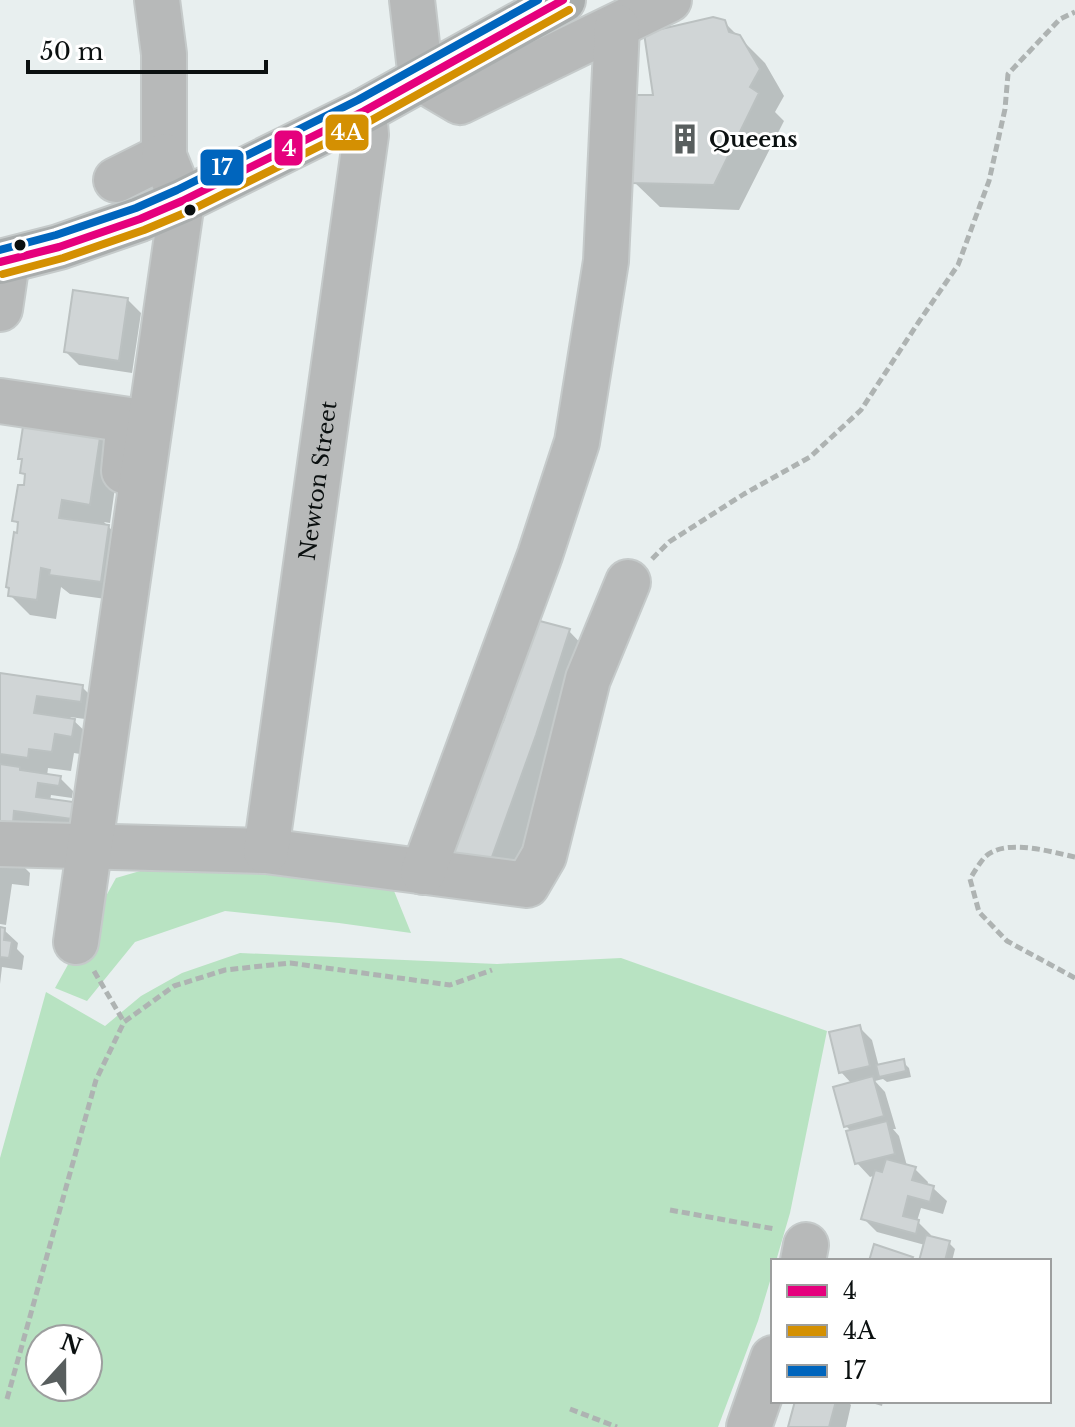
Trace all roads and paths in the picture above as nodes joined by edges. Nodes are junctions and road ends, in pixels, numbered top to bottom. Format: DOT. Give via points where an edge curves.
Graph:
graph roads {
  1 [pos="157,0"];
  2 [pos="412,0"];
  3 [pos="563,0"];
  4 [pos="669,0"];
  5 [pos="1075,12"];
  6 [pos="617,27"];
  7 [pos="421,79"];
  8 [pos="364,111"];
  9 [pos="164,156"];
  10 [pos="116,180"];
  11 [pos="182,201"];
  12 [pos="4,261"];
  13 [pos="0,309"];
  14 [pos="0,401"];
  15 [pos="121,496"];
  16 [pos="628,582"];
  17 [pos="0,844"];
  18 [pos="91,847"];
  19 [pos="266,851"];
  20 [pos="1075,857"];
  21 [pos="423,872"];
  22 [pos="76,942"];
  23 [pos="492,970"];
  24 [pos="1075,978"];
  25 [pos="124,1022"];
  26 [pos="670,1210"];
  27 [pos="805,1253"];
  28 [pos="771,1364"];
  29 [pos="7,1399"];
  30 [pos="570,1409"];
  31 [pos="617,1427"];
  32 [pos="749,1427"];
  1 -- 9 [label="street" via="164,54"];
  2 -- 7 [label="street"];
  3 -- 7 [label="highway"];
  4 -- 6 [label="street"];
  5 -- 16 [label="path" via="1060,19 1008,74 989,181 958,265 861,410 810,457 669,542"];
  6 -- 7 [label="street" via="460,102"];
  6 -- 21 [label="street" via="606,261 577,442"];
  7 -- 8 [label="highway"];
  8 -- 11 [label="highway"];
  8 -- 19 [label="street, Newton Street" via="366,135"];
  9 -- 10 [label="street"];
  9 -- 11 [label="street"];
  11 -- 12 [label="highway" via="72,243"];
  11 -- 18 [label="street"];
  12 -- 13 [label="street"];
  14 -- 15 [label="street" via="129,420"];
  16 -- 21 [label="street" via="588,679 544,856 527,885"];
  17 -- 18 [label="street"];
  18 -- 19 [label="street"];
  18 -- 22 [label="street"];
  19 -- 21 [label="street"];
  20 -- 24 [label="path" via="1008,847 986,855 970,879 979,912 1007,941"];
  22 -- 25 [label="path"];
  23 -- 25 [label="path" via="450,985 290,963 225,970 174,986"];
  25 -- 29 [label="path" via="96,1080"];
  26 -- 27 [label="path" via="780,1230"];
  28 -- 32 [label="street"];
  30 -- 31 [label="path"];
}
